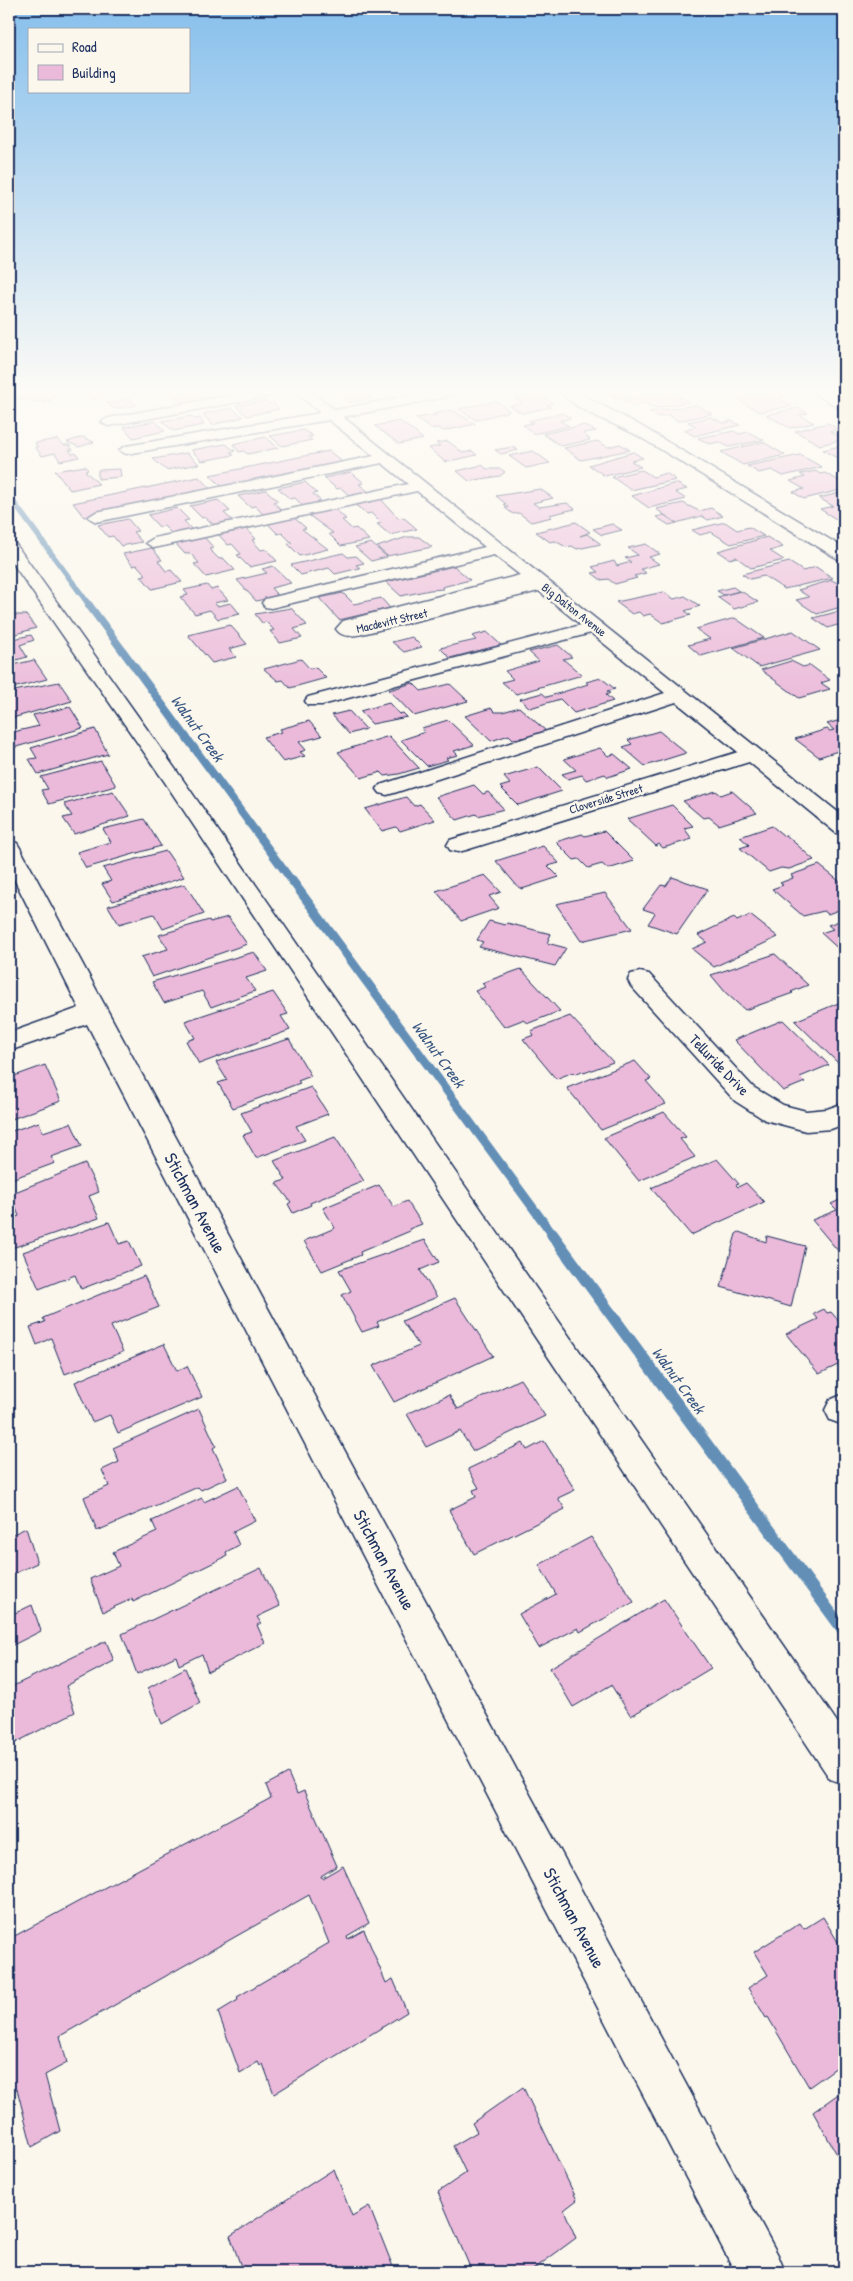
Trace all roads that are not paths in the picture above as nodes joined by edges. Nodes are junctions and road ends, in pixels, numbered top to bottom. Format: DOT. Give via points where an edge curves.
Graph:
graph roads {
  1 [pos="191,498"];
  2 [pos="362,498"];
  3 [pos="435,498"];
  4 [pos="747,498"];
  5 [pos="96,518"];
  6 [pos="154,543"];
  7 [pos="9,546"];
  8 [pos="497,549"];
  9 [pos="844,555"];
  10 [pos="537,581"];
  11 [pos="271,603"];
  12 [pos="595,627"];
  13 [pos="680,695"];
  14 [pos="315,701"];
  15 [pos="753,754"];
  16 [pos="387,789"];
  17 [pos="844,828"];
  18 [pos="458,845"];
  19 [pos="9,848"];
  20 [pos="640,980"];
  21 [pos="94,1012"];
  22 [pos="9,1042"];
  23 [pos="844,1113"];
  24 [pos="844,1765"];
  25 [pos="761,2272"];
  1 -- 5 [label="street"];
  2 -- 6 [label="street"];
  3 -- 8 [label="street, Big Dalton Avenue"];
  4 -- 9 [label="street"];
  7 -- 24 [label="street" via="174,780"];
  8 -- 10 [label="street, Big Dalton Avenue"];
  8 -- 11 [label="street"];
  10 -- 10 [label="street, Macdevitt Street" via="349,625 345,629 362,629"];
  10 -- 12 [label="street, Big Dalton Avenue"];
  12 -- 13 [label="street, Big Dalton Avenue"];
  12 -- 14 [label="street"];
  13 -- 15 [label="street, Big Dalton Avenue"];
  13 -- 16 [label="street"];
  15 -- 17 [label="street, Big Dalton Avenue"];
  15 -- 18 [label="street, Cloverside Street"];
  19 -- 21 [label="street, Stichman Avenue"];
  20 -- 23 [label="street, Telluride Drive" via="744,1094 775,1113 806,1122 831,1119"];
  21 -- 22 [label="street"];
  21 -- 25 [label="street, Stichman Avenue"];
}
